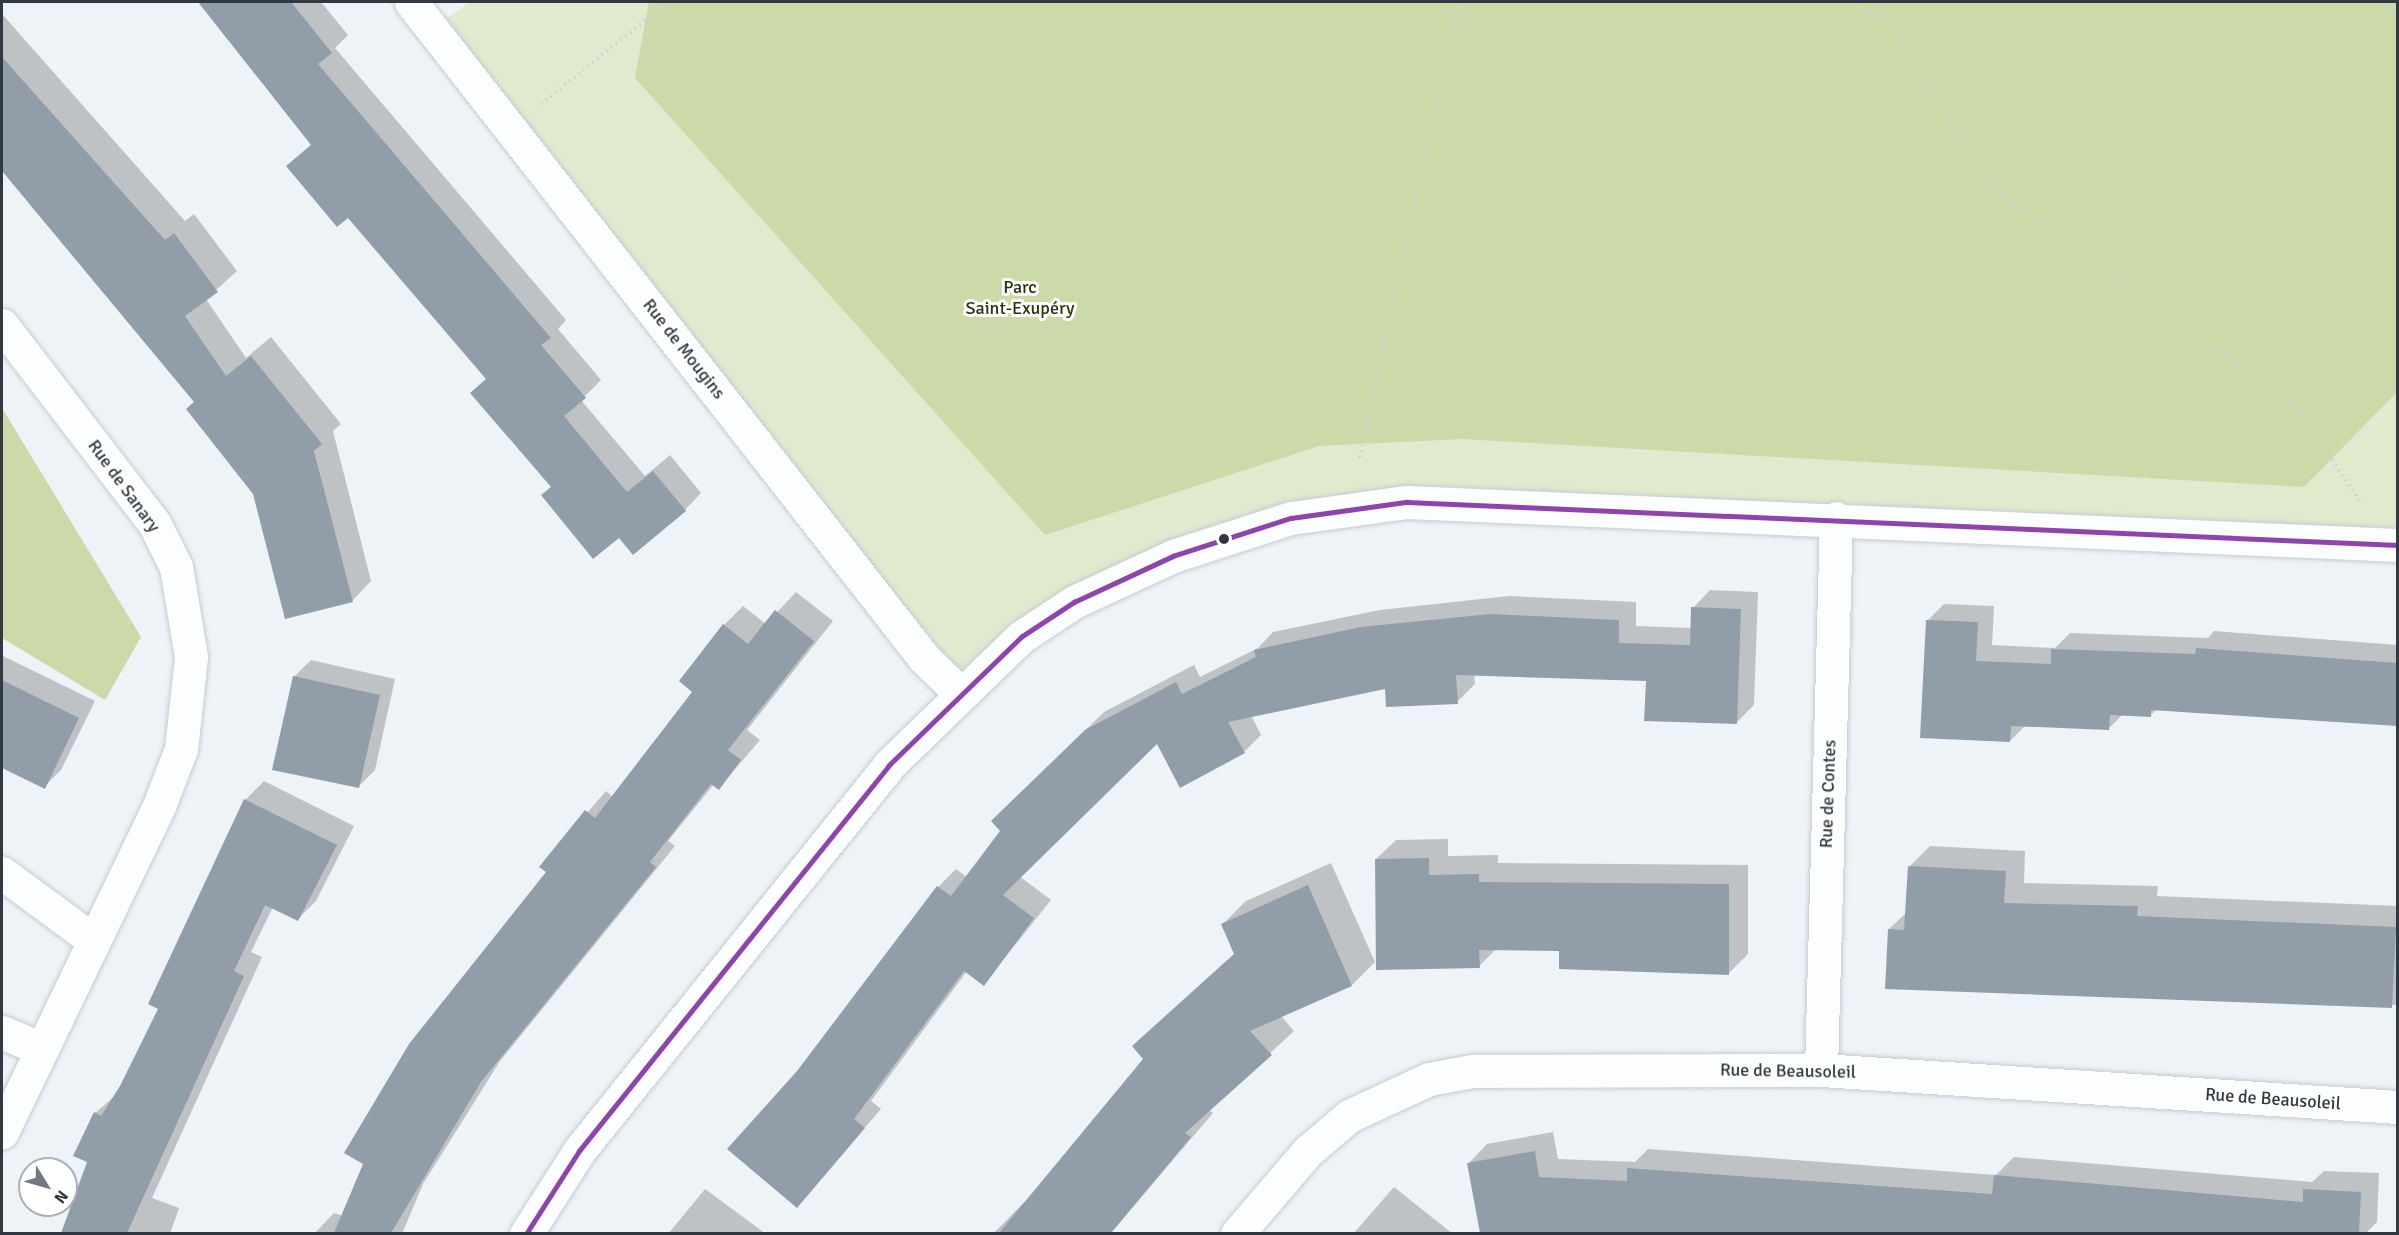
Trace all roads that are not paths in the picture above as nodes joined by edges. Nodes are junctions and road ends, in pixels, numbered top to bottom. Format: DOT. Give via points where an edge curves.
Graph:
graph roads {
  1 [pos="411,2"];
  2 [pos="2,325"];
  3 [pos="1836,518"];
  4 [pos="2384,544"];
  5 [pos="960,693"];
  6 [pos="2,873"];
  7 [pos="93,940"];
  8 [pos="2,1032"];
  9 [pos="39,1048"];
  10 [pos="1821,1070"];
  11 [pos="2397,1107"];
  12 [pos="2,1132"];
  13 [pos="526,1233"];
  14 [pos="1237,1233"];
  1 -- 5 [label="street, Rue de Mougins" via="924,658"];
  2 -- 7 [label="street, Rue de Sanary" via="154,523 176,567 185,609 191,657 181,749"];
  3 -- 4 [label="street"];
  3 -- 5 [label="street" via="1407,502 1291,518 1173,556 1074,602 1021,637"];
  3 -- 10 [label="street, Rue de Contes"];
  5 -- 13 [label="street" via="889,765 579,1151"];
  6 -- 7 [label="street"];
  7 -- 9 [label="street, Rue de Sanary"];
  8 -- 9 [label="street"];
  9 -- 12 [label="street, Rue de Sanary"];
  10 -- 11 [label="street, Rue de Beausoleil"];
  10 -- 14 [label="street, Rue de Beausoleil" via="1472,1071 1429,1078 1349,1116 1308,1151"];
}
